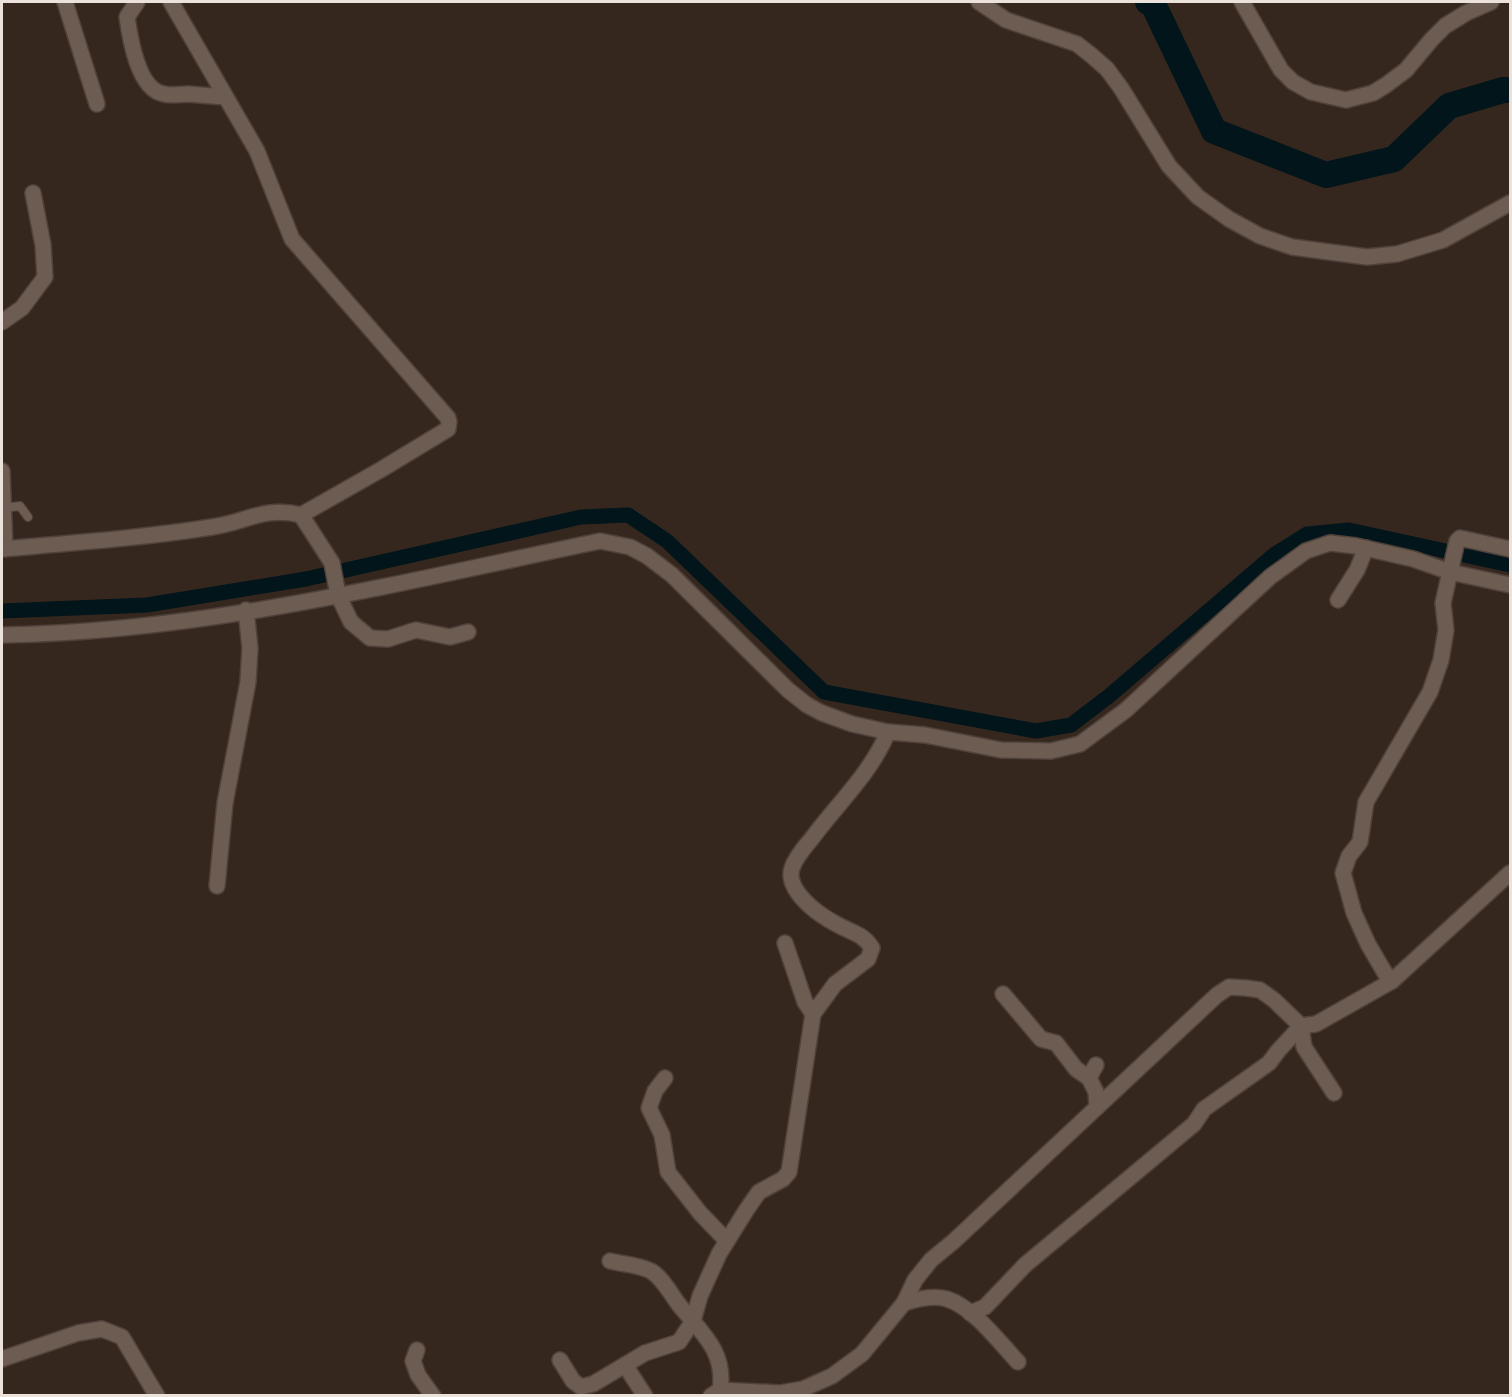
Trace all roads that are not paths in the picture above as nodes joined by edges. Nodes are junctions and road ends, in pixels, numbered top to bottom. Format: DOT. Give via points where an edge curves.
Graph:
graph roads {
  1 [pos="65,2"];
  2 [pos="136,2"];
  3 [pos="171,2"];
  4 [pos="979,2"];
  5 [pos="1242,2"];
  6 [pos="1491,2"];
  7 [pos="225,97"];
  8 [pos="97,104"];
  9 [pos="33,193"];
  10 [pos="1510,203"];
  11 [pos="2,322"];
  12 [pos="2,471"];
  13 [pos="4,508"];
  14 [pos="302,515"];
  15 [pos="28,517"];
  16 [pos="1366,548"];
  17 [pos="3,549"];
  18 [pos="1510,549"];
  19 [pos="1450,570"];
  20 [pos="1510,585"];
  21 [pos="338,594"];
  22 [pos="1338,600"];
  23 [pos="246,610"];
  24 [pos="468,632"];
  25 [pos="2,635"];
  26 [pos="888,732"];
  27 [pos="1510,873"];
  28 [pos="217,886"];
  29 [pos="785,944"];
  30 [pos="1392,981"];
  31 [pos="1003,994"];
  32 [pos="813,1014"];
  33 [pos="1301,1026"];
  34 [pos="665,1078"];
  35 [pos="1334,1093"];
  36 [pos="1097,1107"];
  37 [pos="727,1241"];
  38 [pos="610,1262"];
  39 [pos="904,1303"];
  40 [pos="970,1313"];
  41 [pos="693,1321"];
  42 [pos="417,1350"];
  43 [pos="2,1359"];
  44 [pos="560,1360"];
  45 [pos="1018,1362"];
  46 [pos="625,1365"];
  47 [pos="726,1393"];
  48 [pos="157,1395"];
  49 [pos="433,1395"];
  50 [pos="645,1395"];
  1 -- 8 [label="street"];
  2 -- 7 [label="street" via="127,17 130,41 142,76 154,89 163,94"];
  3 -- 7 [label="street"];
  4 -- 10 [label="street" via="1006,20 1077,44 1091,55 1121,88 1169,166 1198,197 1260,236 1292,247 1367,257 1397,254 1443,240"];
  5 -- 6 [label="street" via="1281,70 1293,82 1311,92 1346,100 1386,85 1406,70 1445,26"];
  7 -- 14 [label="street" via="257,151 292,239 449,422 448,429"];
  9 -- 11 [label="street" via="45,277 22,308"];
  12 -- 13 [label="street"];
  13 -- 15 [label="lane" via="20,506"];
  13 -- 17 [label="street"];
  14 -- 17 [label="street" via="282,511 215,527"];
  14 -- 21 [label="street" via="332,563"];
  16 -- 19 [label="street"];
  16 -- 22 [label="street"];
  16 -- 26 [label="street" via="1330,543 1306,551 1270,577 1126,710 1080,744 1051,751 1001,750"];
  18 -- 19 [label="street" via="1460,538"];
  19 -- 20 [label="street"];
  19 -- 30 [label="street" via="1443,603 1446,630 1430,692 1366,802 1360,842 1343,873 1368,944"];
  21 -- 23 [label="street"];
  21 -- 24 [label="street" via="351,622 370,638 388,639 416,630 450,638"];
  21 -- 26 [label="street" via="600,541 630,547 672,575 807,705 852,724"];
  23 -- 25 [label="street" via="166,624"];
  23 -- 28 [label="street" via="248,682 225,803"];
  26 -- 32 [label="street" via="862,778 826,819 791,869 792,882 816,911 866,939 872,948 868,959 836,984"];
  27 -- 30 [label="street"];
  29 -- 32 [label="street"];
  30 -- 33 [label="street" via="1316,1024"];
  31 -- 36 [label="street" via="1041,1039 1056,1043 1076,1069 1093,1072"];
  32 -- 37 [label="street" via="789,1172 759,1192"];
  33 -- 35 [label="street" via="1304,1047"];
  33 -- 36 [label="street" via="1260,990 1229,987"];
  33 -- 40 [label="street" via="1269,1063 1204,1109 1194,1124 1025,1265 985,1306"];
  34 -- 37 [label="street" via="655,1090 649,1108 663,1135 668,1172"];
  36 -- 39 [label="street" via="931,1260"];
  37 -- 41 [label="street" via="700,1296"];
  38 -- 41 [label="street" via="650,1270"];
  39 -- 40 [label="street" via="920,1298 946,1299"];
  39 -- 47 [label="street" via="862,1354 832,1376 803,1389 780,1393"];
  40 -- 45 [label="street"];
  41 -- 46 [label="street" via="679,1342 645,1353"];
  41 -- 47 [label="street" via="711,1342"];
  42 -- 49 [label="street" via="413,1361"];
  43 -- 48 [label="street" via="78,1333 102,1329 122,1337"];
  44 -- 46 [label="street" via="573,1382 581,1387"];
  46 -- 50 [label="street"];
}
